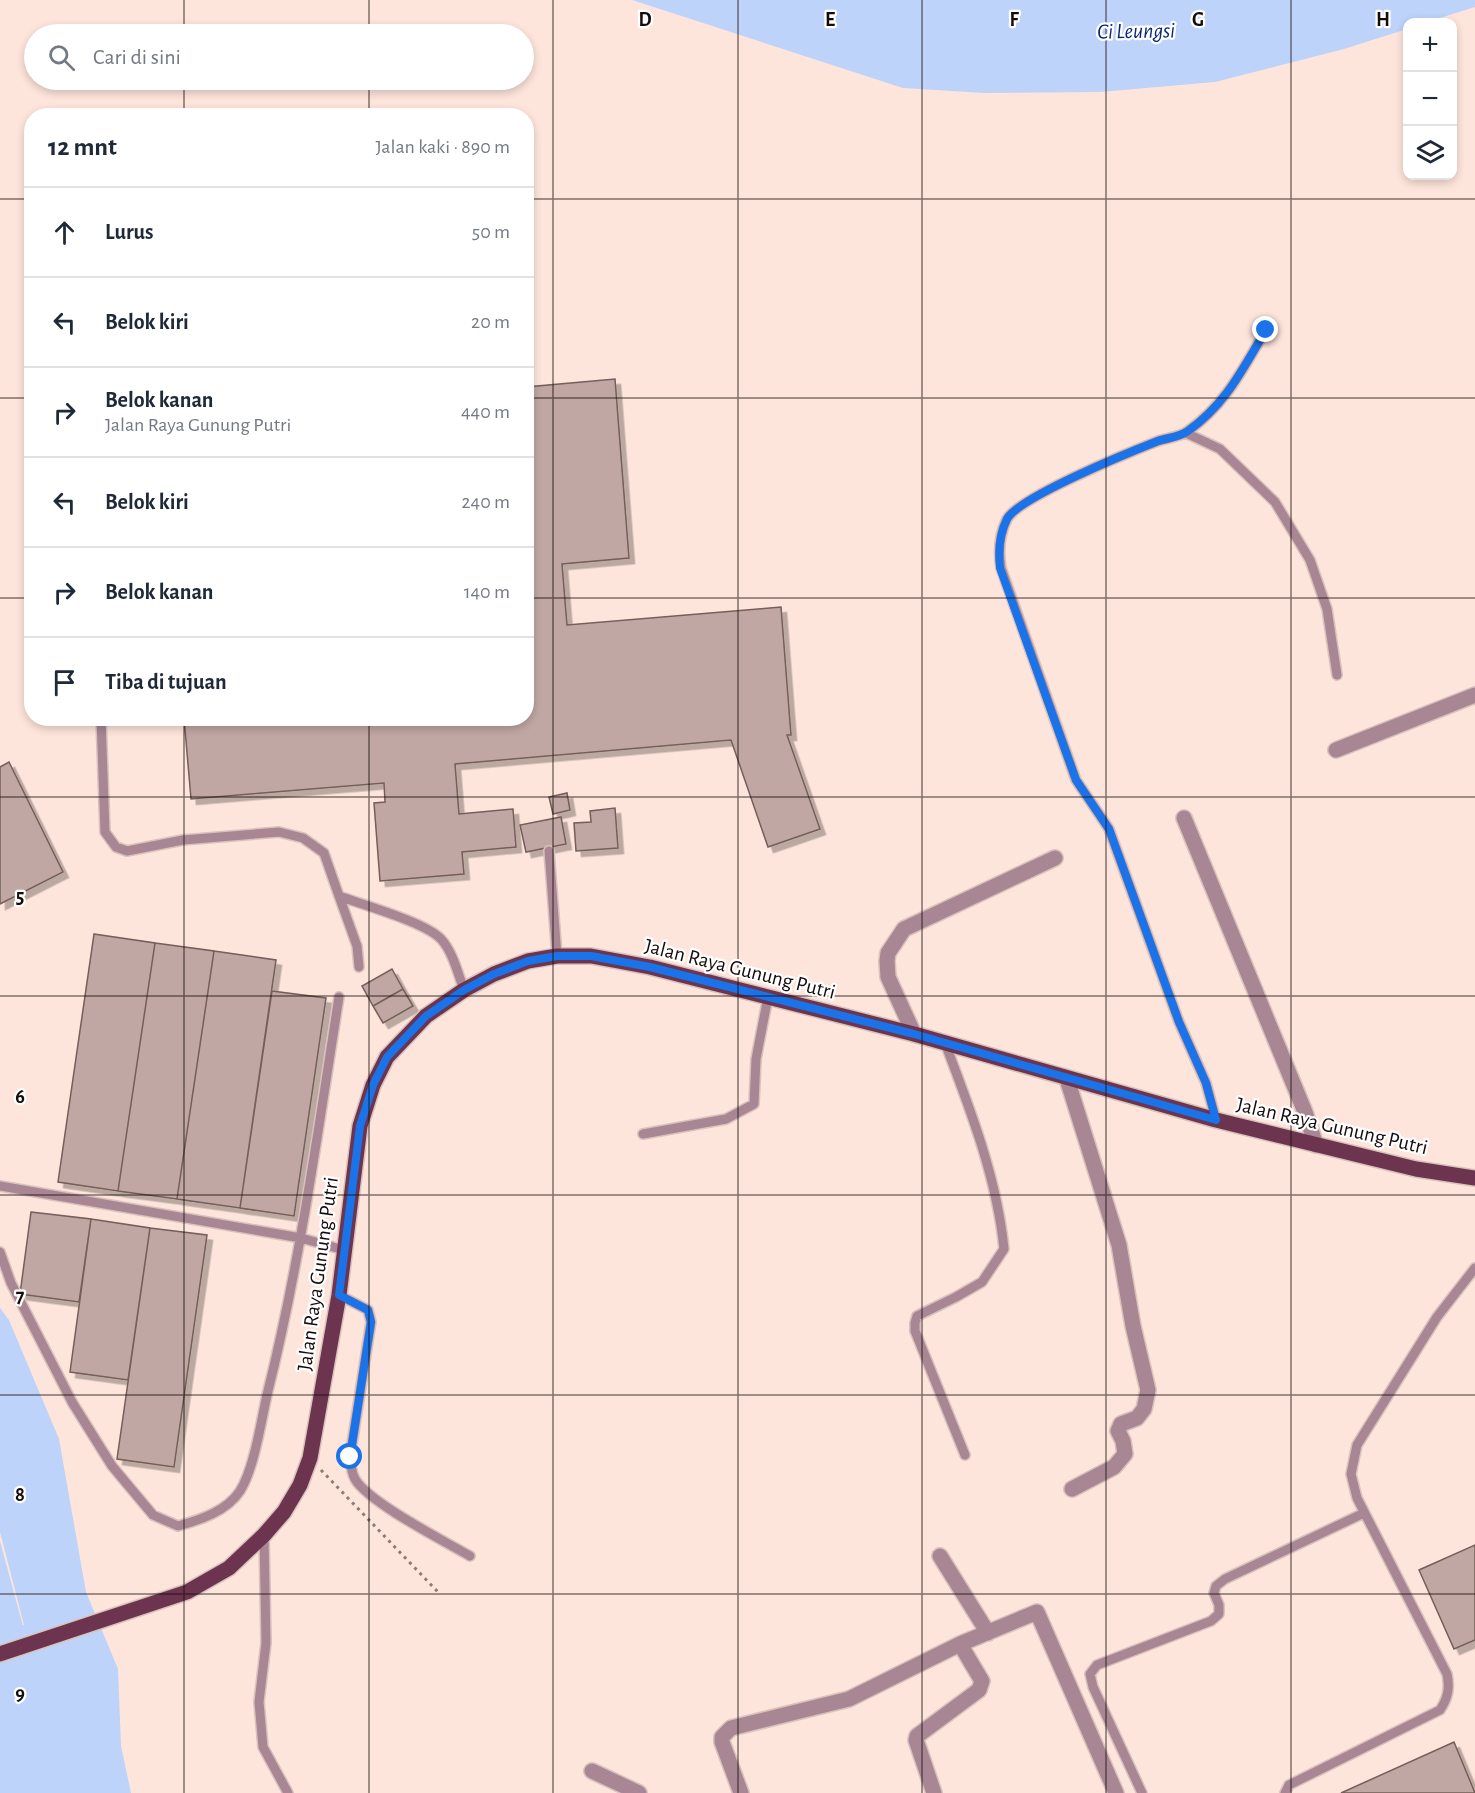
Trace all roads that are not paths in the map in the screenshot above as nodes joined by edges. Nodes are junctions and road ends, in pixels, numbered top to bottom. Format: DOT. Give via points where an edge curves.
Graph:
graph roads {
  1 [pos="1266,330"];
  2 [pos="1186,433"];
  3 [pos="1337,675"];
  4 [pos="1475,695"];
  5 [pos="101,726"];
  6 [pos="1336,750"];
  7 [pos="1184,818"];
  8 [pos="549,851"];
  9 [pos="1055,858"];
  10 [pos="339,896"];
  11 [pos="557,956"];
  12 [pos="359,967"];
  13 [pos="464,990"];
  14 [pos="339,997"];
  15 [pos="768,997"];
  16 [pos="914,1034"];
  17 [pos="945,1043"];
  18 [pos="1067,1079"];
  19 [pos="1216,1120"];
  20 [pos="643,1134"];
  21 [pos="1316,1145"];
  22 [pos="1475,1178"];
  23 [pos="0,1185"];
  24 [pos="301,1238"];
  25 [pos="344,1250"];
  26 [pos="0,1252"];
  27 [pos="1475,1268"];
  28 [pos="339,1295"];
  29 [pos="965,1455"];
  30 [pos="1072,1489"];
  31 [pos="1364,1513"];
  32 [pos="264,1535"];
  33 [pos="470,1556"];
  34 [pos="940,1556"];
  35 [pos="988,1633"];
  36 [pos="960,1644"];
  37 [pos="0,1654"];
  38 [pos="591,1771"];
  39 [pos="288,1793"];
  40 [pos="639,1793"];
  41 [pos="741,1793"];
  42 [pos="934,1793"];
  43 [pos="1116,1793"];
  44 [pos="1142,1793"];
  45 [pos="1285,1793"];
  1 -- 2 [label="lane" via="1230,391"];
  2 -- 3 [label="lane" via="1220,449 1275,502 1310,560 1327,609"];
  2 -- 19 [label="lane" via="1160,440 1037,495 1008,517 998,547 1000,568 1076,780 1109,829 1179,1022 1206,1083"];
  4 -- 6 [label="street"];
  5 -- 10 [label="lane" via="105,832 116,847 128,851 183,840 279,832 303,838 324,853"];
  7 -- 21 [label="street"];
  8 -- 11 [label="lane"];
  9 -- 16 [label="street" via="904,929 888,953 888,977"];
  10 -- 12 [label="lane" via="357,946"];
  10 -- 13 [label="lane" via="422,926 441,939"];
  11 -- 13 [label="main road, Jalan Raya Gunung Putri" via="528,961"];
  11 -- 15 [label="main road, Jalan Raya Gunung Putri" via="591,956 650,967"];
  13 -- 25 [label="main road, Jalan Raya Gunung Putri" via="426,1016 401,1041 387,1057 373,1085 360,1126"];
  14 -- 24 [label="lane"];
  15 -- 16 [label="main road, Jalan Raya Gunung Putri"];
  15 -- 20 [label="lane" via="756,1059 754,1104 726,1119"];
  16 -- 17 [label="main road, Jalan Raya Gunung Putri"];
  17 -- 18 [label="main road, Jalan Raya Gunung Putri"];
  17 -- 29 [label="lane" via="974,1120 1004,1249 982,1282 917,1316 915,1323"];
  18 -- 19 [label="main road, Jalan Raya Gunung Putri"];
  18 -- 30 [label="street" via="1119,1245 1148,1390 1144,1409 1137,1418 1121,1424 1118,1431 1125,1454 1114,1467"];
  19 -- 21 [label="main road, Jalan Raya Gunung Putri"];
  21 -- 22 [label="main road, Jalan Raya Gunung Putri" via="1416,1169"];
  23 -- 24 [label="lane"];
  24 -- 25 [label="lane"];
  24 -- 26 [label="lane" via="249,1470 239,1492 220,1510 178,1526 153,1515 112,1467 72,1402 11,1283"];
  25 -- 28 [label="main road, Jalan Raya Gunung Putri"];
  27 -- 31 [label="lane" via="1437,1317 1357,1445 1351,1474"];
  28 -- 32 [label="main road, Jalan Raya Gunung Putri" via="310,1458 284,1512"];
  28 -- 33 [label="lane" via="368,1310 371,1322 350,1457 355,1478 390,1509"];
  31 -- 44 [label="lane" via="1225,1579 1216,1586 1219,1614 1211,1621 1097,1665 1090,1674 1093,1687"];
  31 -- 45 [label="lane" via="1447,1674 1446,1701 1440,1710 1289,1785"];
  32 -- 37 [label="main road, Jalan Raya Gunung Putri" via="229,1568 187,1592"];
  32 -- 39 [label="lane" via="266,1643 259,1702 263,1747"];
  34 -- 35 [label="street"];
  35 -- 36 [label="street"];
  35 -- 43 [label="street" via="1037,1612"];
  36 -- 41 [label="street" via="849,1699 731,1728 722,1742"];
  36 -- 42 [label="street" via="982,1681 979,1690 917,1736"];
  38 -- 40 [label="street"];
}
